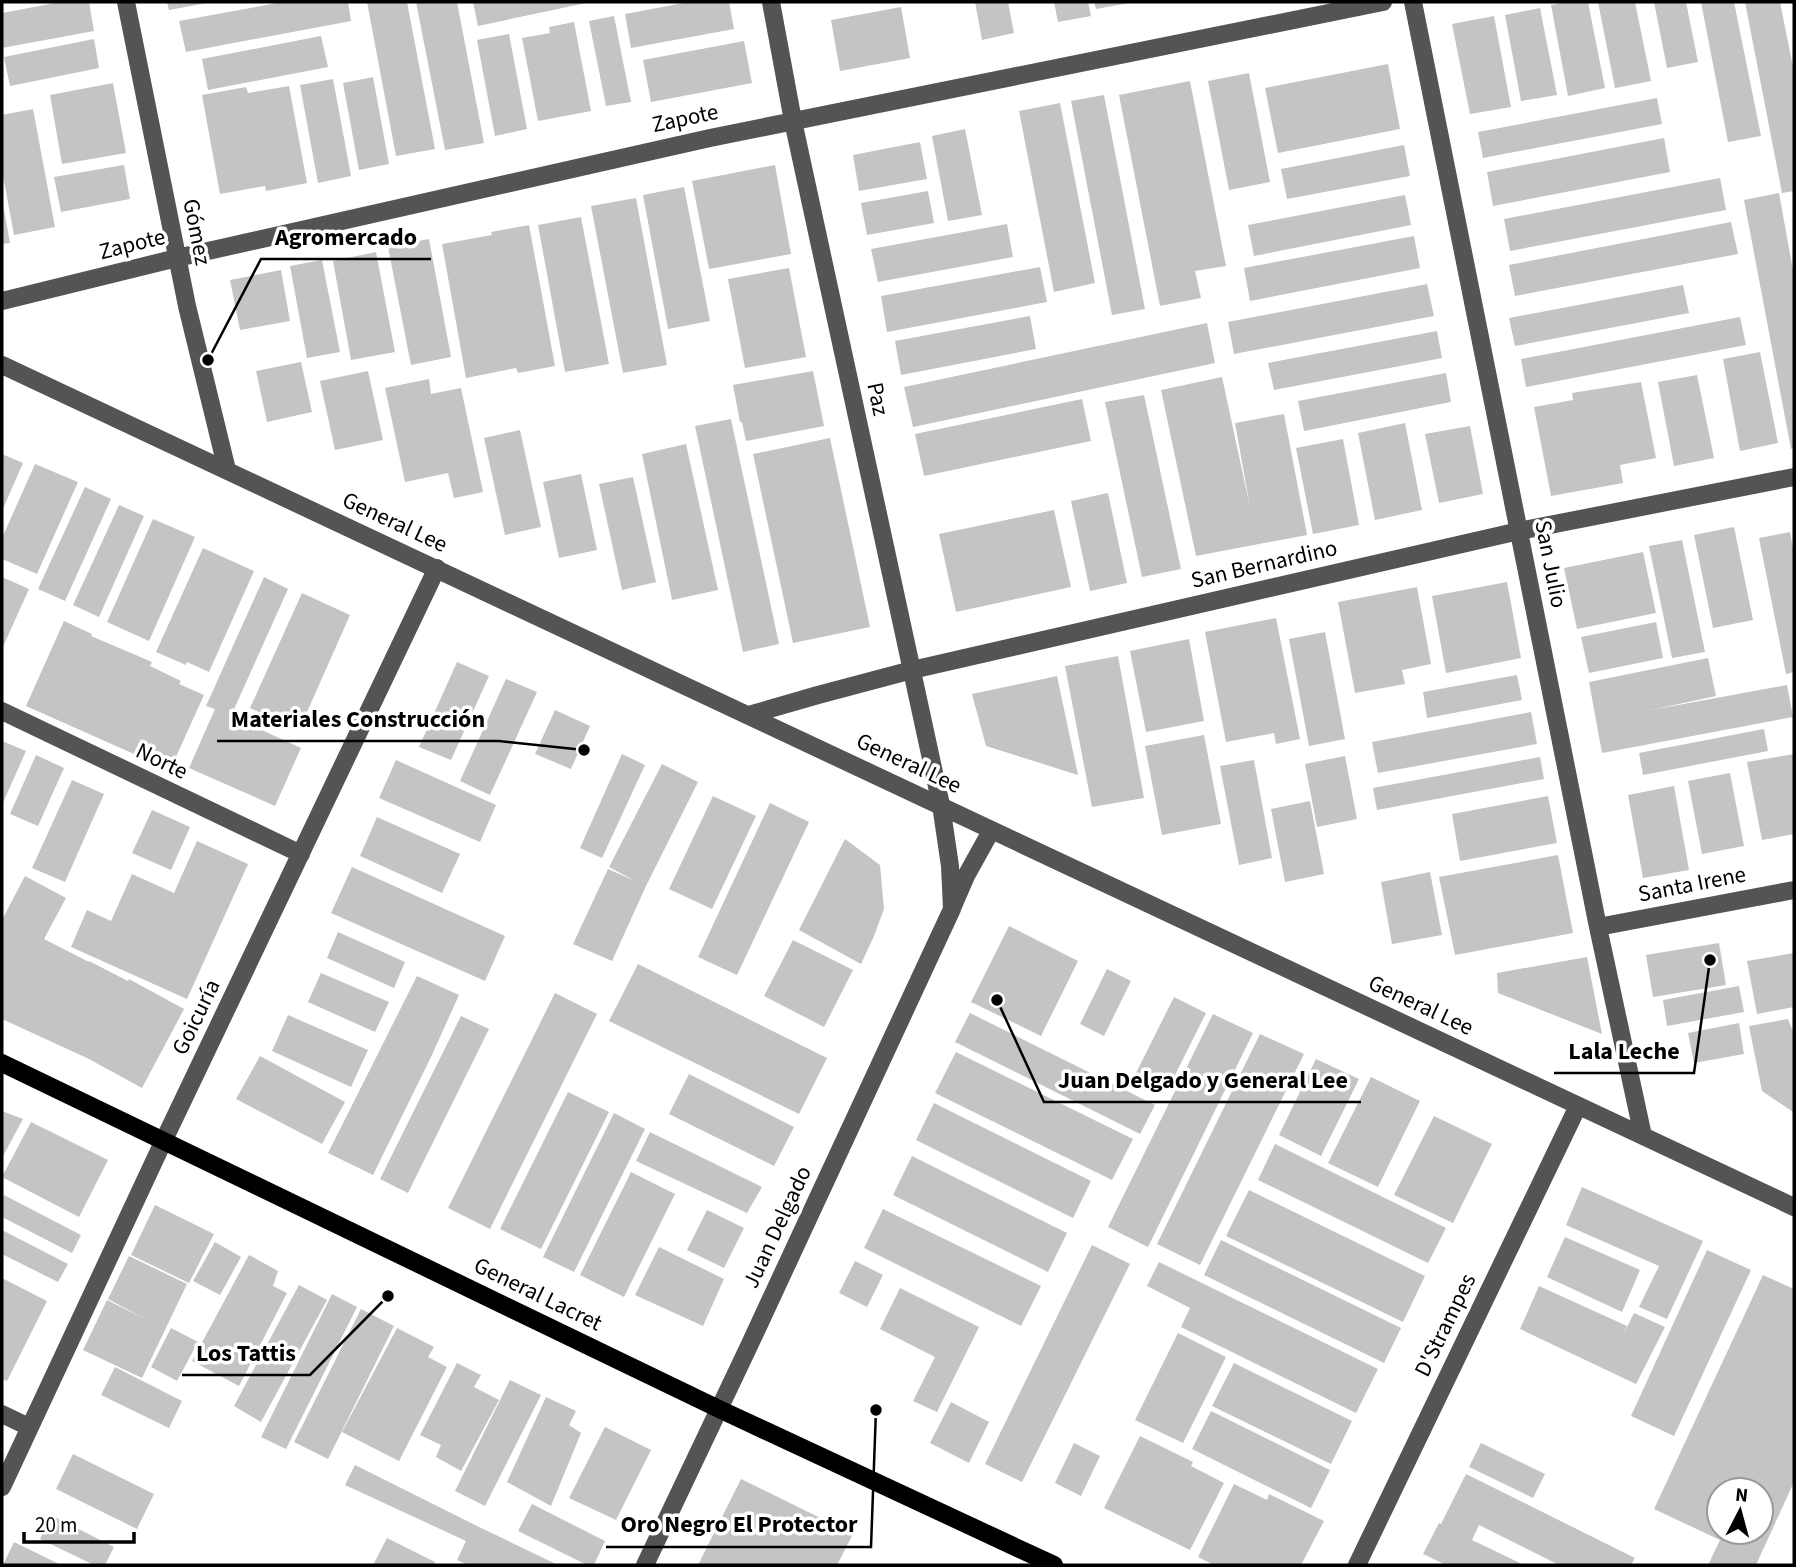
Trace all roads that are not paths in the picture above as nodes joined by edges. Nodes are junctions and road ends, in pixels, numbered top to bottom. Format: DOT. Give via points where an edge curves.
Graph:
graph roads {
  1 [pos="126,2"];
  2 [pos="771,2"];
  3 [pos="1383,2"];
  4 [pos="1413,2"];
  5 [pos="793,121"];
  6 [pos="177,258"];
  7 [pos="2,301"];
  8 [pos="2,365"];
  9 [pos="227,470"];
  10 [pos="1794,477"];
  11 [pos="1519,531"];
  12 [pos="437,568"];
  13 [pos="912,670"];
  14 [pos="2,711"];
  15 [pos="749,715"];
  16 [pos="941,805"];
  17 [pos="991,831"];
  18 [pos="301,855"];
  19 [pos="1794,890"];
  20 [pos="952,909"];
  21 [pos="1598,927"];
  22 [pos="2,1063"];
  23 [pos="1578,1106"];
  24 [pos="1643,1136"];
  25 [pos="164,1140"];
  26 [pos="1794,1207"];
  27 [pos="719,1409"];
  28 [pos="2,1414"];
  29 [pos="29,1427"];
  30 [pos="2,1487"];
  31 [pos="645,1565"];
  32 [pos="1054,1565"];
  33 [pos="1357,1565"];
  1 -- 6 [label="street, Gómez"];
  2 -- 5 [label="street, Paz"];
  3 -- 5 [label="street, Zapote"];
  4 -- 11 [label="street, San Julio"];
  5 -- 6 [label="street, Zapote"];
  5 -- 13 [label="street, Paz"];
  6 -- 7 [label="street, Zapote"];
  6 -- 9 [label="street, Gómez"];
  8 -- 9 [label="street, General Lee"];
  9 -- 12 [label="street, General Lee"];
  10 -- 11 [label="street, San Bernardino"];
  11 -- 13 [label="street, San Bernardino"];
  11 -- 21 [label="street, San Julio"];
  12 -- 15 [label="street, General Lee"];
  12 -- 18 [label="street, Goicuría"];
  13 -- 15 [label="street, San Bernardino"];
  13 -- 16 [label="street, Paz"];
  14 -- 18 [label="street, Norte"];
  15 -- 16 [label="street, General Lee"];
  16 -- 17 [label="street, General Lee"];
  16 -- 20 [label="street, Juan Delgado"];
  17 -- 20 [label="street, Juan Delgado"];
  17 -- 23 [label="street, General Lee"];
  18 -- 25 [label="street, Goicuría"];
  19 -- 21 [label="street, Santa Irene"];
  20 -- 27 [label="street, Juan Delgado"];
  21 -- 24 [label="street, San Julio"];
  22 -- 25 [label="main road, General Lacret"];
  23 -- 24 [label="street, General Lee"];
  23 -- 33 [label="street, D'Strampes"];
  24 -- 26 [label="street, General Lee"];
  25 -- 27 [label="main road, General Lacret"];
  25 -- 29 [label="street, Goicuría"];
  27 -- 31 [label="street, Juan Delgado"];
  27 -- 32 [label="main road, General Lacret"];
  28 -- 29 [label="street"];
  29 -- 30 [label="street, Goicuría"];
}
